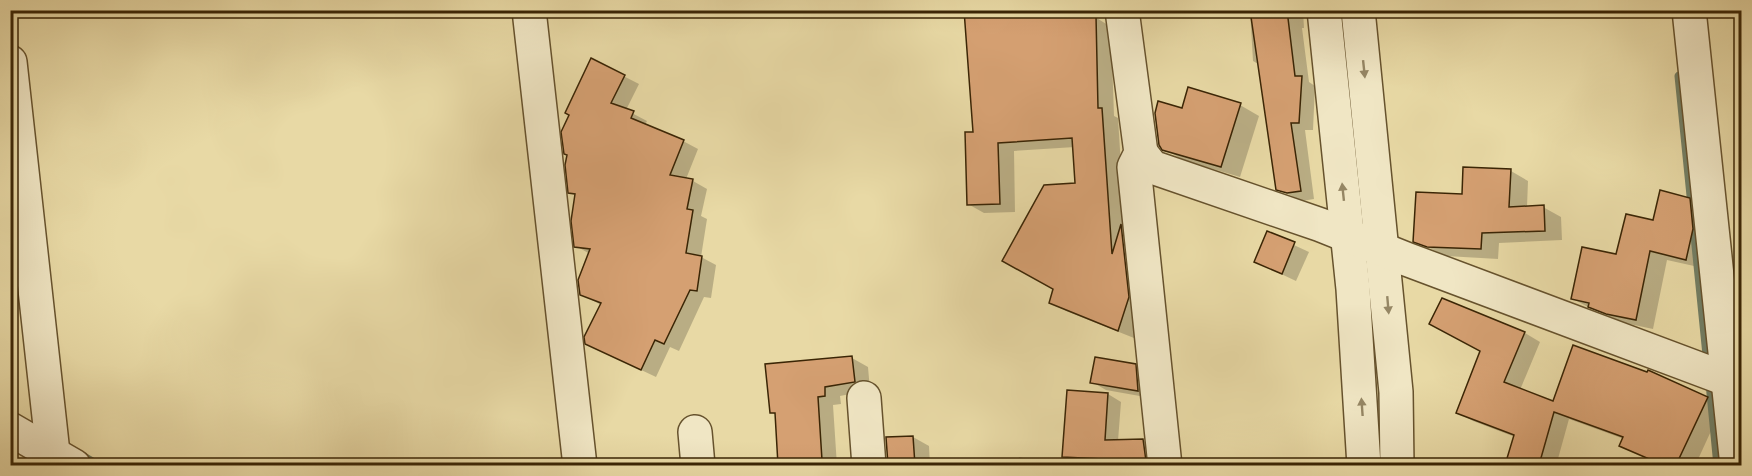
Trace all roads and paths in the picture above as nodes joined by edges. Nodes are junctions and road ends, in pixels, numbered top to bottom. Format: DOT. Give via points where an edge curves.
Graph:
graph roads {
  1 [pos="529,10"];
  2 [pos="1122,10"];
  3 [pos="1324,10"];
  4 [pos="1358,10"];
  5 [pos="1689,10"];
  6 [pos="10,62"];
  7 [pos="1138,159"];
  8 [pos="1347,236"];
  9 [pos="1383,250"];
  10 [pos="1732,388"];
  11 [pos="864,398"];
  12 [pos="10,429"];
  13 [pos="695,432"];
  14 [pos="57,448"];
  15 [pos="580,465"];
  16 [pos="698,465"];
  17 [pos="868,465"];
  18 [pos="1165,465"];
  19 [pos="1364,465"];
  20 [pos="1397,465"];
  21 [pos="1737,465"];
  1 -- 15 [label="street"];
  2 -- 7 [label="street"];
  8 -- 3 [label="street, one-way"];
  4 -- 9 [label="street, one-way"];
  5 -- 10 [label="street"];
  6 -- 14 [label="street"];
  7 -- 8 [label="street"];
  7 -- 18 [label="street"];
  8 -- 9 [label="street"];
  19 -- 8 [label="street, one-way"];
  9 -- 10 [label="street"];
  9 -- 20 [label="street, one-way" via="1396,392"];
  10 -- 21 [label="street"];
  11 -- 17 [label="street"];
  12 -- 14 [label="street"];
  13 -- 16 [label="street"];
}
